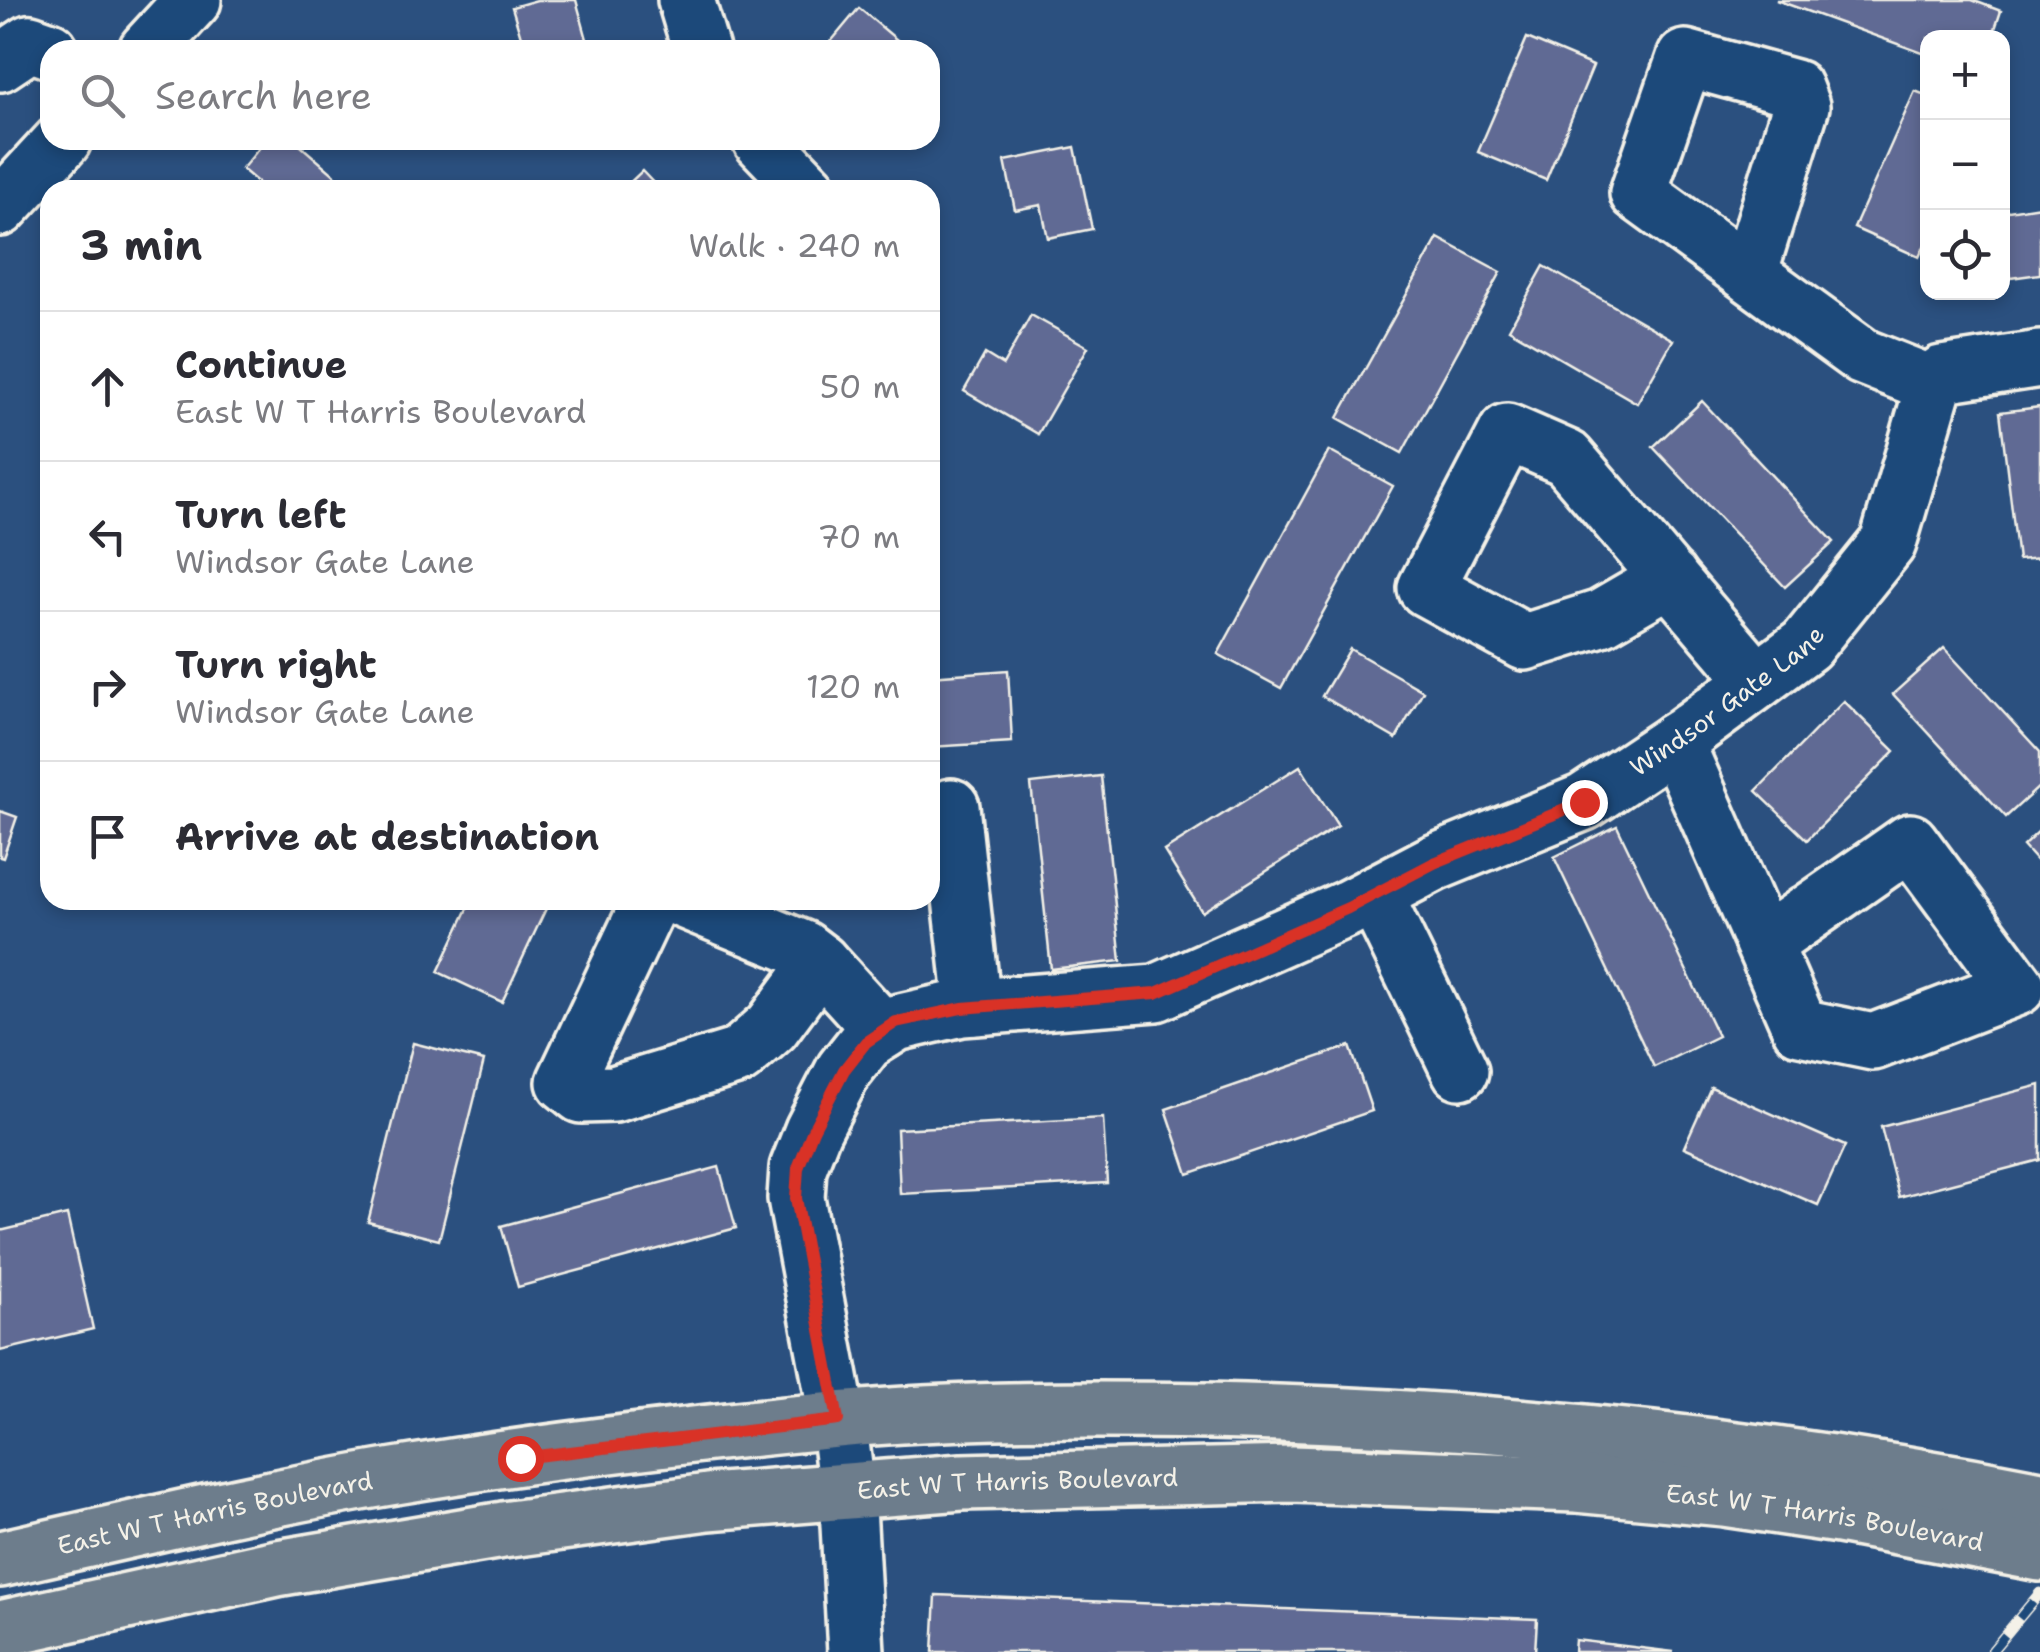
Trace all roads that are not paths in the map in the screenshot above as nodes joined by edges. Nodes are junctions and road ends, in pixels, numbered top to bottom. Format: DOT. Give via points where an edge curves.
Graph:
graph roads {
  1 [pos="193,0"];
  2 [pos="686,0"];
  3 [pos="156,40"];
  4 [pos="697,40"];
  5 [pos="54,150"];
  6 [pos="771,150"];
  7 [pos="799,180"];
  8 [pos="0,208"];
  9 [pos="1749,273"];
  10 [pos="2040,359"];
  11 [pos="1934,385"];
  12 [pos="1670,578"];
  13 [pos="1757,681"];
  14 [pos="1674,742"];
  15 [pos="952,807"];
  16 [pos="1374,894"];
  17 [pos="645,910"];
  18 [pos="708,910"];
  19 [pos="1764,944"];
  20 [pos="820,962"];
  21 [pos="973,1007"];
  22 [pos="883,1031"];
  23 [pos="1460,1071"];
  24 [pos="838,1420"];
  25 [pos="846,1489"];
  26 [pos="2040,1499"];
  27 [pos="2040,1552"];
  28 [pos="0,1559"];
  29 [pos="28,1634"];
  30 [pos="856,1652"];
  1 -- 3 [label="street"];
  2 -- 4 [label="street"];
  5 -- 8 [label="street"];
  6 -- 7 [label="street"];
  9 -- 11 [label="street" via="1863,357"];
  10 -- 11 [label="street" via="1942,374"];
  11 -- 13 [label="street, Windsor Gate Lane" via="1888,543 1806,645"];
  12 -- 13 [label="street"];
  13 -- 14 [label="street, Windsor Gate Lane"];
  14 -- 16 [label="street, Windsor Gate Lane" via="1584,802"];
  14 -- 19 [label="street"];
  15 -- 21 [label="street"];
  16 -- 21 [label="street, Windsor Gate Lane" via="1156,993"];
  16 -- 23 [label="street"];
  17 -- 20 [label="street" via="565,1082 581,1095 614,1094 739,1056 772,1028"];
  18 -- 20 [label="street"];
  20 -- 22 [label="street"];
  21 -- 22 [label="street, Windsor Gate Lane" via="896,1022"];
  22 -- 24 [label="street, Windsor Gate Lane" via="844,1070 798,1168 800,1231"];
  24 -- 25 [label="street, Windsor Gate Lane"];
  24 -- 26 [label="main road, East W T Harris Boulevard" via="1134,1410 1305,1413 1580,1432 1845,1464"];
  24 -- 28 [label="main road, East W T Harris Boulevard" via="392,1476"];
  25 -- 27 [label="main road, East W T Harris Boulevard" via="1292,1474 1576,1484 1724,1498"];
  25 -- 29 [label="main road, East W T Harris Boulevard" via="503,1530 277,1568"];
  25 -- 30 [label="street, Windsor Gate Lane"];
}
